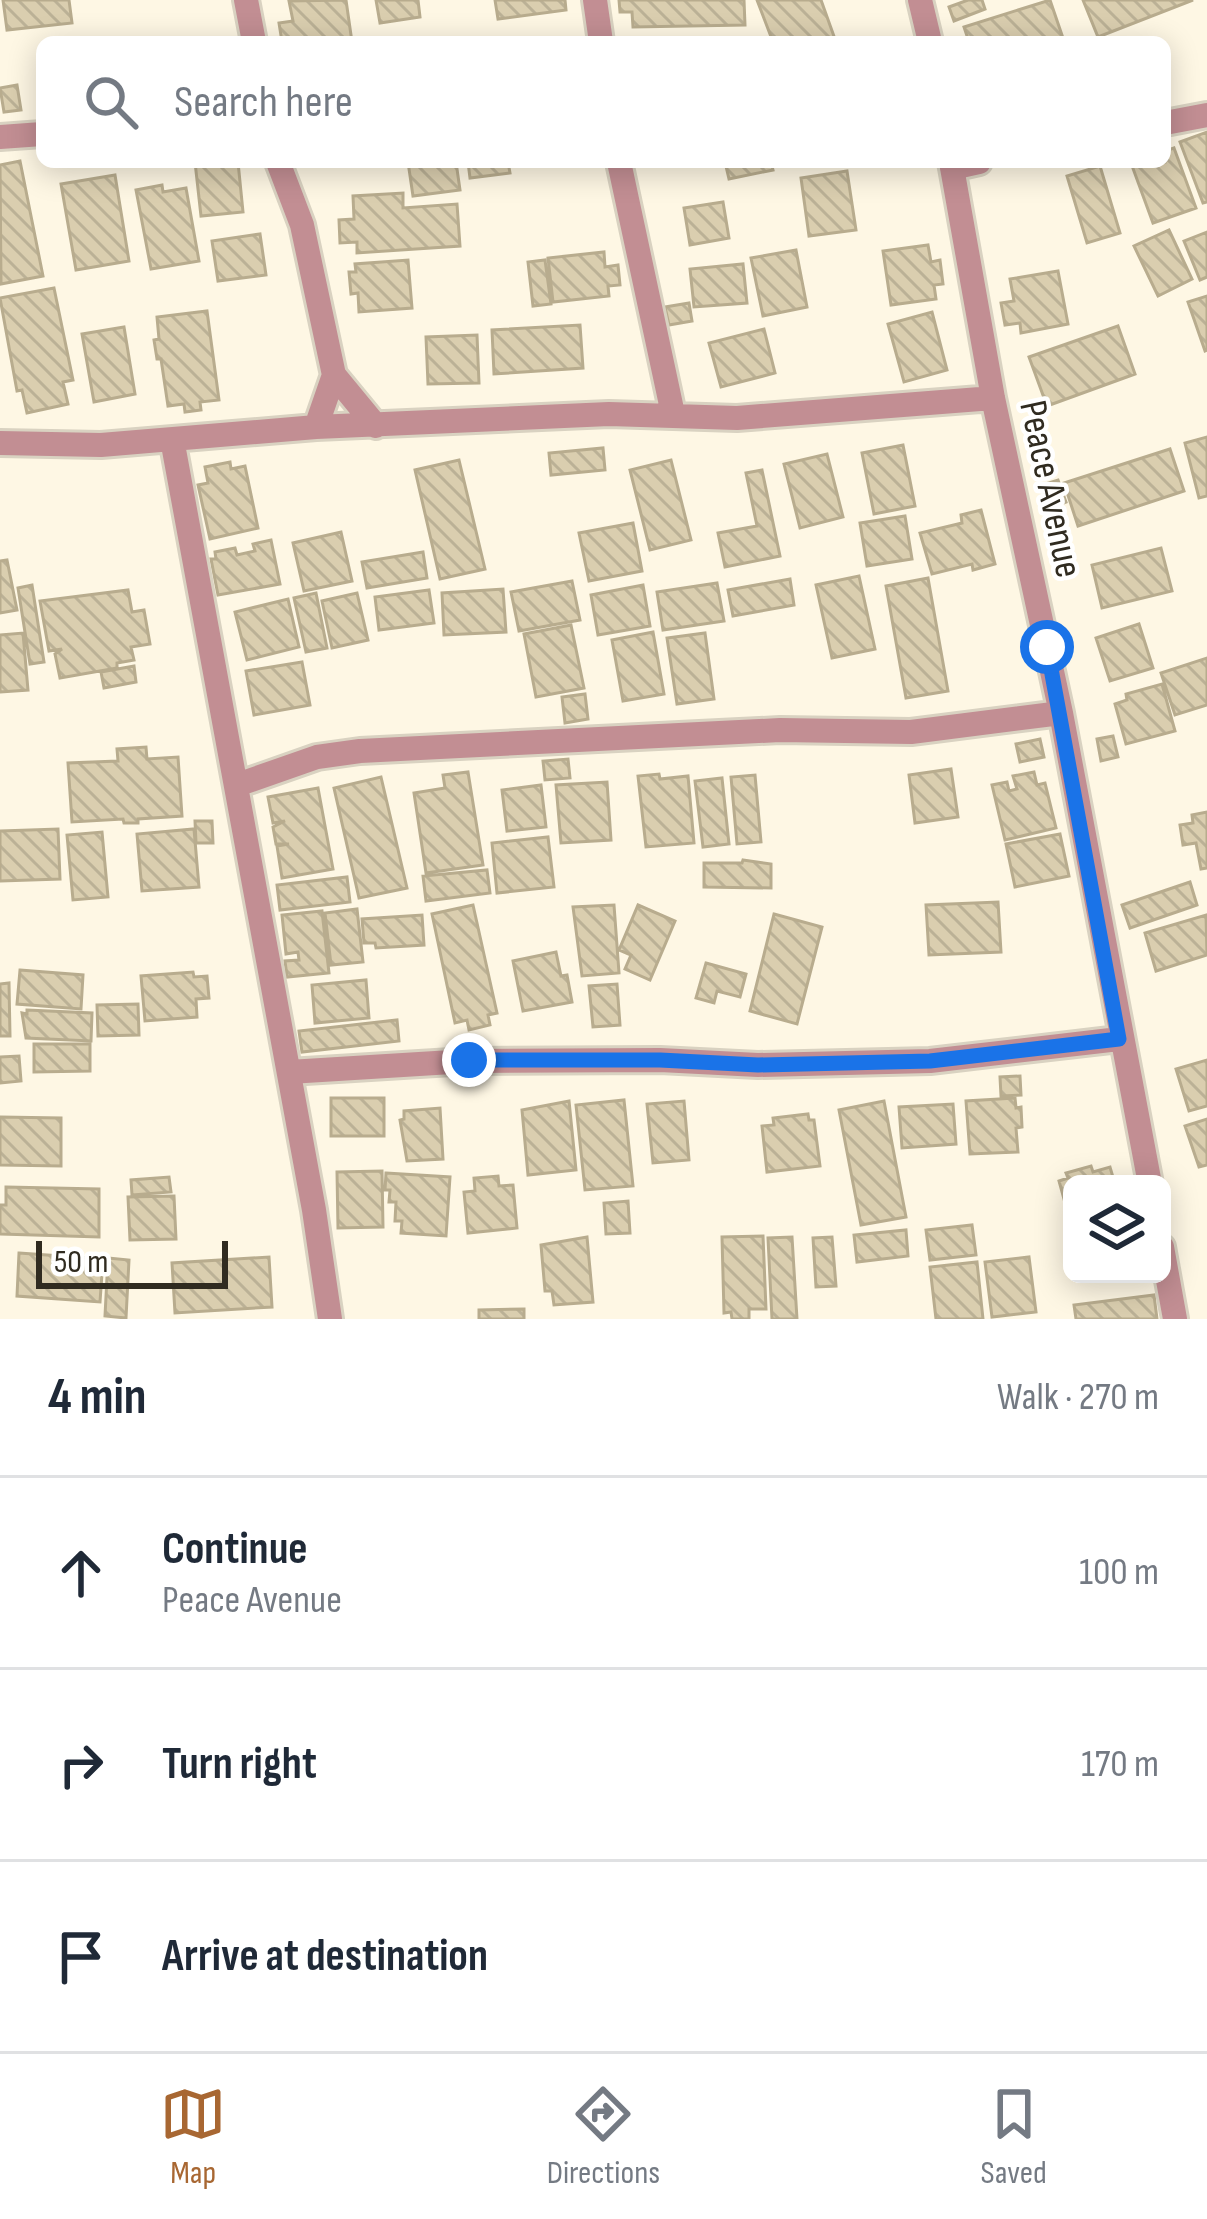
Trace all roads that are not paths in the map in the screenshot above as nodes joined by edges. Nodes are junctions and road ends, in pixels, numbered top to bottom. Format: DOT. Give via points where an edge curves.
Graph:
graph roads {
  1 [pos="246,0"];
  2 [pos="595,0"];
  3 [pos="920,0"];
  4 [pos="253,36"];
  5 [pos="600,36"];
  6 [pos="929,36"];
  7 [pos="1207,115"];
  8 [pos="1171,122"];
  9 [pos="36,134"];
  10 [pos="0,137"];
  11 [pos="280,168"];
  12 [pos="621,168"];
  13 [pos="952,168"];
  14 [pos="334,375"];
  15 [pos="993,398"];
  16 [pos="673,414"];
  17 [pos="376,426"];
  18 [pos="316,427"];
  19 [pos="172,439"];
  20 [pos="0,443"];
  21 [pos="1061,712"];
  22 [pos="237,785"];
  23 [pos="1119,1039"];
  24 [pos="290,1072"];
  25 [pos="1148,1175"];
  26 [pos="1168,1283"];
  27 [pos="330,1319"];
  28 [pos="1174,1319"];
  1 -- 4 [label="street"];
  2 -- 5 [label="street"];
  3 -- 6 [label="street"];
  7 -- 8 [label="street"];
  9 -- 10 [label="street"];
  11 -- 14 [label="street" via="302,225"];
  12 -- 16 [label="street"];
  13 -- 15 [label="street, Peace Avenue"];
  14 -- 17 [label="street"];
  14 -- 18 [label="street"];
  15 -- 16 [label="street" via="737,418"];
  15 -- 21 [label="street, Peace Avenue"];
  16 -- 17 [label="street"];
  17 -- 18 [label="street"];
  18 -- 19 [label="street"];
  19 -- 20 [label="street"];
  19 -- 22 [label="street"];
  21 -- 22 [label="street" via="911,731 360,751"];
  21 -- 23 [label="street, Peace Avenue"];
  22 -- 24 [label="street"];
  23 -- 24 [label="street" via="930,1061 469,1060"];
  23 -- 25 [label="street, Peace Avenue"];
  24 -- 27 [label="street"];
  26 -- 28 [label="street"];
}
